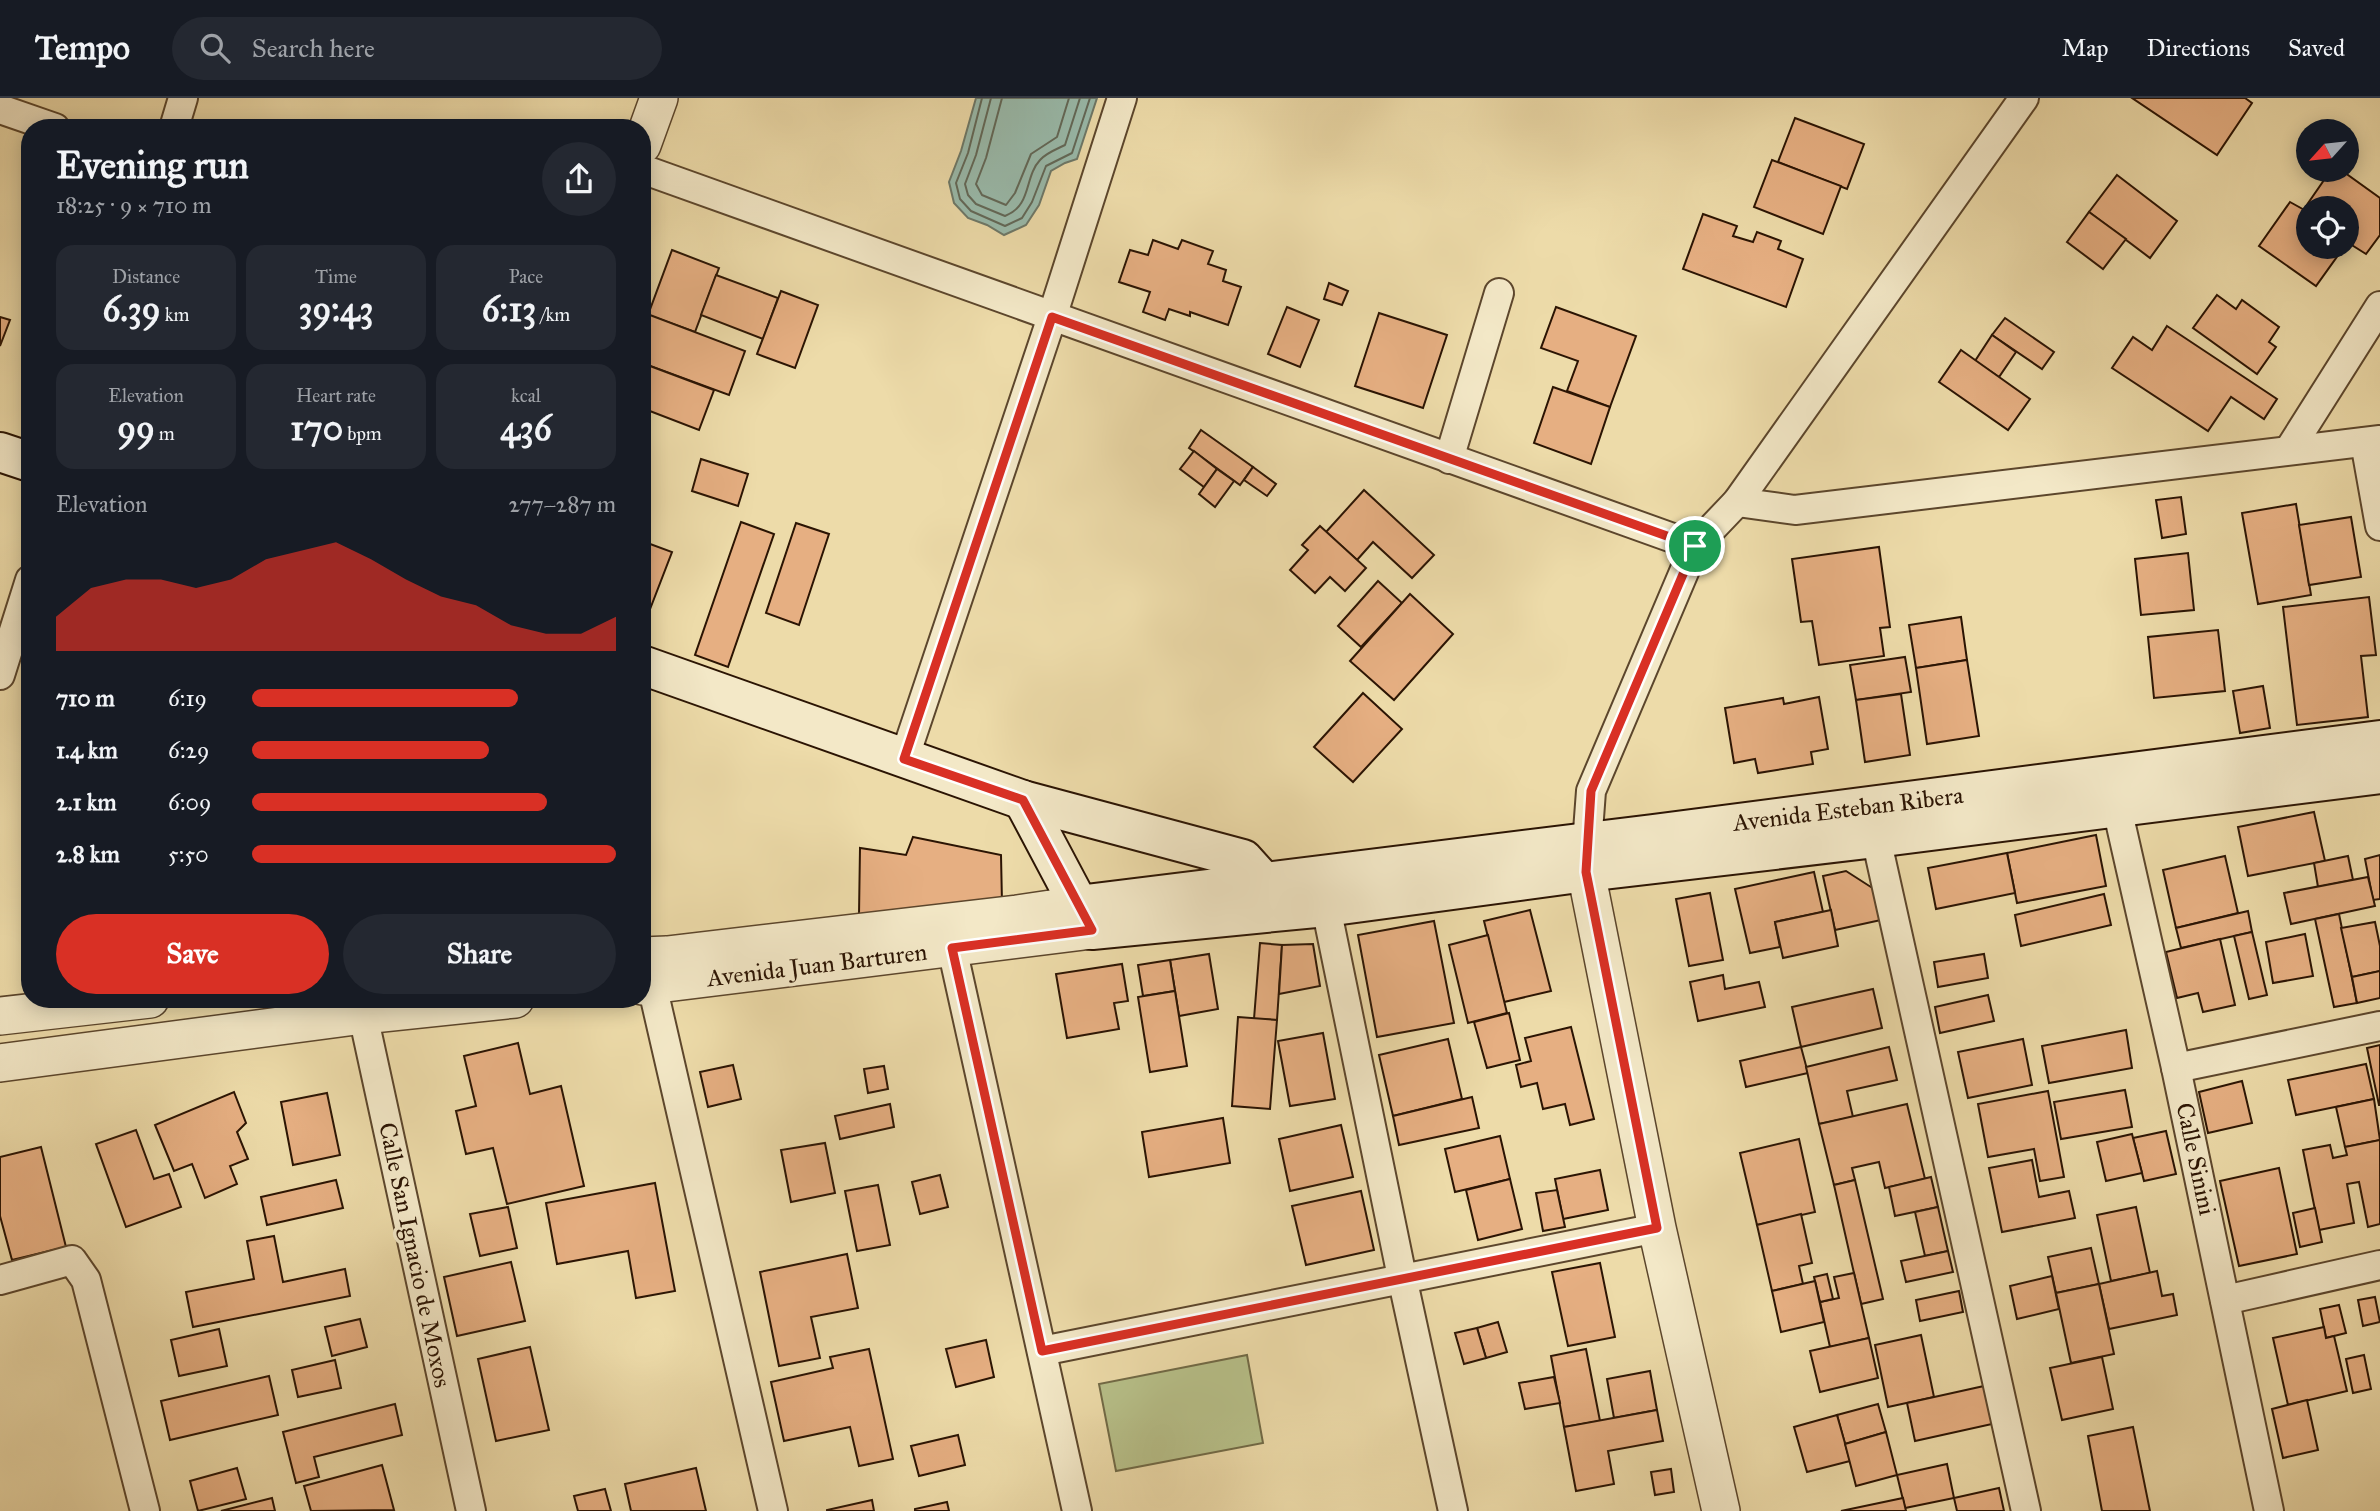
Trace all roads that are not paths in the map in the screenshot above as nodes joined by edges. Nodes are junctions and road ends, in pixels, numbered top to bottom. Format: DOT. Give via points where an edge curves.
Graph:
graph roads {
  1 [pos="183,98"];
  2 [pos="659,98"];
  3 [pos="1122,98"];
  4 [pos="2024,98"];
  5 [pos="0,108"];
  6 [pos="30,119"];
  7 [pos="177,119"];
  8 [pos="651,120"];
  9 [pos="651,172"];
  10 [pos="1499,293"];
  11 [pos="2380,306"];
  12 [pos="1052,317"];
  13 [pos="2373,441"];
  14 [pos="2289,450"];
  15 [pos="0,452"];
  16 [pos="21,459"];
  17 [pos="1449,459"];
  18 [pos="1737,502"];
  19 [pos="2380,526"];
  20 [pos="1695,546"];
  21 [pos="21,608"];
  22 [pos="651,668"];
  23 [pos="0,675"];
  24 [pos="2380,740"];
  25 [pos="904,759"];
  26 [pos="2380,775"];
  27 [pos="1023,800"];
  28 [pos="2117,808"];
  29 [pos="1877,838"];
  30 [pos="1587,857"];
  31 [pos="1321,891"];
  32 [pos="1265,897"];
  33 [pos="1085,917"];
  34 [pos="952,948"];
  35 [pos="651,971"];
  36 [pos="651,976"];
  37 [pos="651,997"];
  38 [pos="71,1008"];
  39 [pos="359,1008"];
  40 [pos="366,1008"];
  41 [pos="0,1016"];
  42 [pos="2380,1026"];
  43 [pos="0,1063"];
  44 [pos="2176,1068"];
  45 [pos="1657,1228"];
  46 [pos="2380,1265"];
  47 [pos="1402,1277"];
  48 [pos="0,1280"];
  49 [pos="2225,1300"];
  50 [pos="1042,1351"];
  51 [pos="145,1511"];
  52 [pos="471,1511"];
  53 [pos="773,1511"];
  54 [pos="1077,1511"];
  55 [pos="1453,1511"];
  56 [pos="1721,1511"];
  57 [pos="2026,1511"];
  58 [pos="2269,1511"];
  1 -- 7 [label="street"];
  2 -- 8 [label="street"];
  3 -- 12 [label="street"];
  4 -- 18 [label="street"];
  5 -- 6 [label="street"];
  9 -- 12 [label="street"];
  10 -- 17 [label="street"];
  11 -- 14 [label="street"];
  12 -- 17 [label="street"];
  12 -- 25 [label="street"];
  13 -- 14 [label="street"];
  13 -- 19 [label="street"];
  14 -- 18 [label="street" via="1795,510"];
  15 -- 16 [label="main road"];
  17 -- 20 [label="street"];
  18 -- 20 [label="street"];
  20 -- 30 [label="street" via="1591,791"];
  21 -- 23 [label="street"];
  22 -- 25 [label="main road"];
  24 -- 30 [label="main road, Avenida Esteban Ribera"];
  25 -- 27 [label="main road"];
  26 -- 28 [label="main road, Avenida Esteban Ribera"];
  27 -- 32 [label="main road" via="1243,859"];
  27 -- 33 [label="main road"];
  28 -- 29 [label="main road, Avenida Esteban Ribera"];
  28 -- 44 [label="street, Calle Sinini"];
  29 -- 30 [label="main road, Avenida Esteban Ribera"];
  29 -- 57 [label="street"];
  30 -- 31 [label="main road, Avenida Esteban Ribera"];
  30 -- 45 [label="street"];
  31 -- 32 [label="main road, Avenida Juan Barturen"];
  31 -- 47 [label="street"];
  32 -- 33 [label="main road, Avenida Juan Barturen"];
  33 -- 34 [label="street, Avenida Juan Barturen"];
  33 -- 35 [label="street, Avenida Juan Barturen" via="882,930 667,955"];
  34 -- 36 [label="street, Avenida Juan Barturen"];
  34 -- 50 [label="street"];
  37 -- 53 [label="street"];
  38 -- 41 [label="street"];
  39 -- 43 [label="street"];
  40 -- 52 [label="street, Calle San Ignacio de Moxos"];
  42 -- 44 [label="street"];
  44 -- 49 [label="street, Calle Sinini"];
  45 -- 47 [label="street"];
  45 -- 56 [label="street"];
  46 -- 49 [label="street"];
  47 -- 50 [label="street"];
  47 -- 55 [label="street"];
  48 -- 51 [label="street" via="72,1260 86,1280"];
  49 -- 58 [label="street, Calle Sinini"];
  50 -- 54 [label="street"];
}
